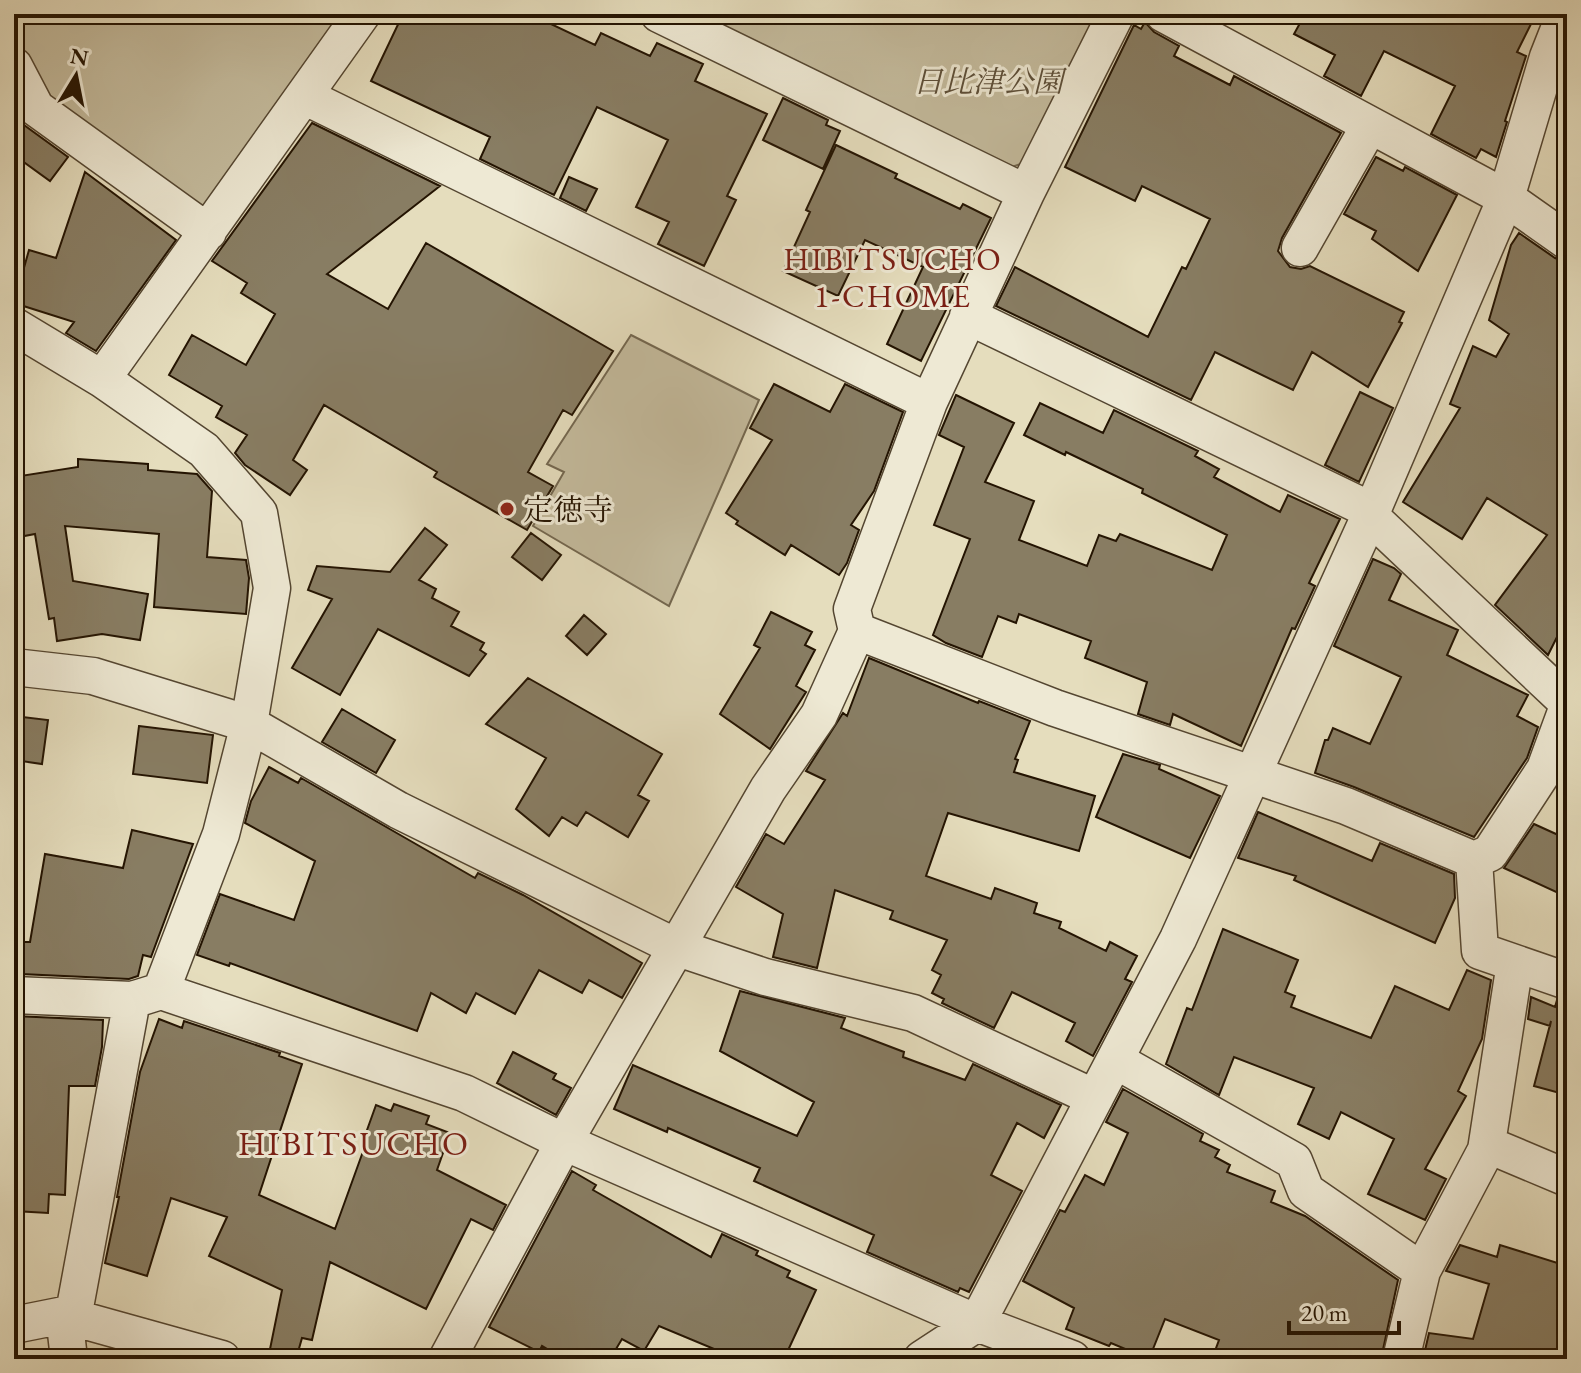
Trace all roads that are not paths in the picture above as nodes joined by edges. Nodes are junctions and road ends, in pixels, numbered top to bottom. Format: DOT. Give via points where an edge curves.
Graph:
graph roads {
  1 [pos="362,14"];
  2 [pos="659,14"];
  3 [pos="1116,14"];
  4 [pos="1164,14"];
  5 [pos="1565,14"];
  6 [pos="14,66"];
  7 [pos="304,96"];
  8 [pos="1370,125"];
  9 [pos="1026,193"];
  10 [pos="1506,198"];
  11 [pos="208,232"];
  12 [pos="1567,241"];
  13 [pos="1300,248"];
  14 [pos="968,316"];
  15 [pos="14,326"];
  16 [pos="102,379"];
  17 [pos="929,402"];
  18 [pos="1371,514"];
  19 [pos="857,631"];
  20 [pos="14,667"];
  21 [pos="1567,702"];
  22 [pos="1567,709"];
  23 [pos="249,724"];
  24 [pos="1251,774"];
  25 [pos="1474,860"];
  26 [pos="678,948"];
  27 [pos="1515,963"];
  28 [pos="1567,981"];
  29 [pos="14,995"];
  30 [pos="147,995"];
  31 [pos="1115,1060"];
  32 [pos="1095,1098"];
  33 [pos="564,1142"];
  34 [pos="1486,1150"];
  35 [pos="1567,1178"];
  36 [pos="1422,1271"];
  37 [pos="68,1317"];
  38 [pos="977,1323"];
  39 [pos="14,1325"];
  40 [pos="450,1358"];
  41 [pos="69,1359"];
  42 [pos="222,1359"];
  43 [pos="922,1359"];
  44 [pos="1072,1359"];
  45 [pos="1401,1359"];
  1 -- 7 [label="street"];
  2 -- 9 [label="street"];
  3 -- 9 [label="street"];
  4 -- 8 [label="street"];
  5 -- 10 [label="street"];
  6 -- 11 [label="street" via="36,108"];
  7 -- 11 [label="street"];
  7 -- 17 [label="street"];
  8 -- 10 [label="street"];
  8 -- 13 [label="street"];
  9 -- 14 [label="street"];
  10 -- 12 [label="street"];
  10 -- 18 [label="street"];
  11 -- 16 [label="street"];
  14 -- 17 [label="street"];
  14 -- 18 [label="street"];
  15 -- 16 [label="street"];
  16 -- 23 [label="street" via="204,450 259,513 272,588"];
  17 -- 19 [label="street" via="852,609"];
  18 -- 21 [label="street"];
  18 -- 24 [label="street"];
  19 -- 24 [label="street" via="1055,708"];
  19 -- 26 [label="street" via="819,715 768,789"];
  20 -- 23 [label="street" via="93,676"];
  22 -- 25 [label="street" via="1545,769 1490,853"];
  23 -- 26 [label="street" via="398,810"];
  23 -- 30 [label="street" via="221,834"];
  24 -- 25 [label="street" via="1346,806"];
  24 -- 31 [label="street" via="1178,939"];
  25 -- 27 [label="street" via="1480,951"];
  26 -- 32 [label="street" via="765,977 913,1013"];
  26 -- 33 [label="street"];
  27 -- 28 [label="street"];
  27 -- 34 [label="street"];
  29 -- 30 [label="street"];
  30 -- 33 [label="street" via="464,1093"];
  30 -- 37 [label="street"];
  31 -- 32 [label="street"];
  31 -- 36 [label="street" via="1294,1161 1306,1191"];
  32 -- 38 [label="street"];
  33 -- 38 [label="street"];
  33 -- 40 [label="street"];
  34 -- 35 [label="street" via="1498,1149"];
  34 -- 36 [label="street"];
  36 -- 45 [label="street"];
  37 -- 39 [label="street"];
  37 -- 41 [label="street"];
  37 -- 42 [label="street"];
  38 -- 43 [label="street"];
  38 -- 44 [label="street"];
}
